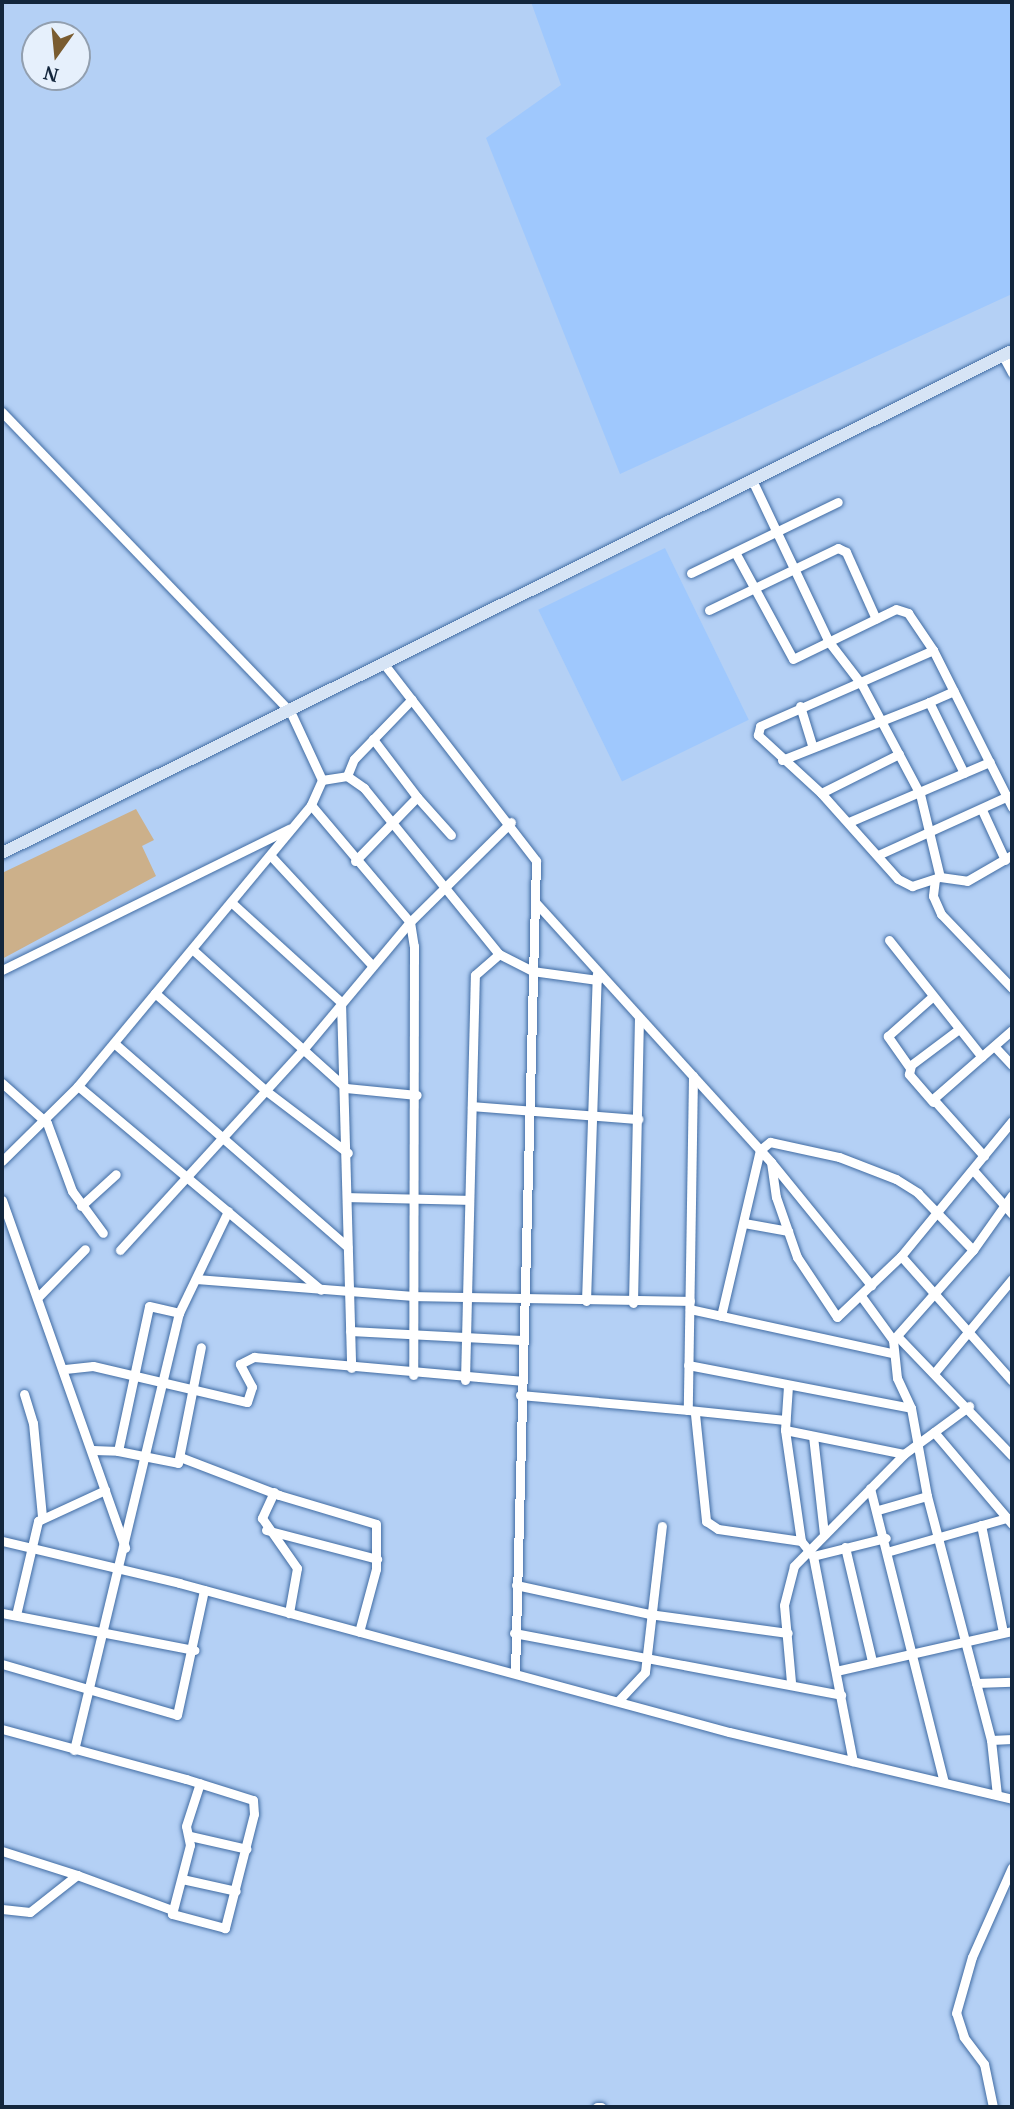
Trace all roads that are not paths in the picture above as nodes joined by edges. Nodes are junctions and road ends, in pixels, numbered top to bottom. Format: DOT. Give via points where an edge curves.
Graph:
graph roads {
  1 [pos="1008,354"];
  2 [pos="1012,373"];
  3 [pos="2,412"];
  4 [pos="752,480"];
  5 [pos="838,502"];
  6 [pos="778,531"];
  7 [pos="736,554"];
  8 [pos="798,569"];
  9 [pos="691,573"];
  10 [pos="758,590"];
  11 [pos="709,610"];
  12 [pos="876,619"];
  13 [pos="829,642"];
  14 [pos="933,650"];
  15 [pos="384,664"];
  16 [pos="862,685"];
  17 [pos="954,691"];
  18 [pos="412,699"];
  19 [pos="929,702"];
  20 [pos="800,706"];
  21 [pos="290,711"];
  22 [pos="883,721"];
  23 [pos="373,739"];
  24 [pos="812,745"];
  25 [pos="899,754"];
  26 [pos="782,760"];
  27 [pos="990,762"];
  28 [pos="964,773"];
  29 [pos="347,776"];
  30 [pos="323,780"];
  31 [pos="821,793"];
  32 [pos="919,794"];
  33 [pos="1007,796"];
  34 [pos="417,797"];
  35 [pos="311,805"];
  36 [pos="1012,807"];
  37 [pos="982,810"];
  38 [pos="510,822"];
  39 [pos="849,822"];
  40 [pos="392,823"];
  41 [pos="293,827"];
  42 [pos="931,833"];
  43 [pos="452,835"];
  44 [pos="2,853"];
  45 [pos="270,855"];
  46 [pos="878,855"];
  47 [pos="1008,858"];
  48 [pos="355,861"];
  49 [pos="937,878"];
  50 [pos="446,883"];
  51 [pos="231,902"];
  52 [pos="537,904"];
  53 [pos="410,922"];
  54 [pos="889,940"];
  55 [pos="192,949"];
  56 [pos="499,954"];
  57 [pos="372,965"];
  58 [pos="2,970"];
  59 [pos="532,971"];
  60 [pos="597,977"];
  61 [pos="1012,988"];
  62 [pos="155,993"];
  63 [pos="931,998"];
  64 [pos="341,1002"];
  65 [pos="639,1017"];
  66 [pos="959,1029"];
  67 [pos="1012,1030"];
  68 [pos="114,1043"];
  69 [pos="995,1047"];
  70 [pos="302,1051"];
  71 [pos="982,1057"];
  72 [pos="1012,1065"];
  73 [pos="910,1068"];
  74 [pos="693,1076"];
  75 [pos="2,1083"];
  76 [pos="78,1086"];
  77 [pos="346,1088"];
  78 [pos="265,1090"];
  79 [pos="416,1095"];
  80 [pos="933,1102"];
  81 [pos="472,1106"];
  82 [pos="528,1110"];
  83 [pos="592,1115"];
  84 [pos="638,1119"];
  85 [pos="1012,1121"];
  86 [pos="47,1123"];
  87 [pos="222,1137"];
  88 [pos="760,1150"];
  89 [pos="348,1153"];
  90 [pos="984,1156"];
  91 [pos="2,1161"];
  92 [pos="771,1161"];
  93 [pos="973,1170"];
  94 [pos="116,1174"];
  95 [pos="185,1178"];
  96 [pos="1012,1195"];
  97 [pos="348,1197"];
  98 [pos="414,1199"];
  99 [pos="2,1200"];
  100 [pos="469,1200"];
  101 [pos="1004,1205"];
  102 [pos="81,1206"];
  103 [pos="228,1211"];
  104 [pos="936,1214"];
  105 [pos="1012,1214"];
  106 [pos="744,1223"];
  107 [pos="788,1231"];
  108 [pos="103,1233"];
  109 [pos="348,1247"];
  110 [pos="85,1249"];
  111 [pos="120,1250"];
  112 [pos="973,1250"];
  113 [pos="901,1256"];
  114 [pos="196,1279"];
  115 [pos="1012,1279"];
  116 [pos="871,1285"];
  117 [pos="322,1291"];
  118 [pos="349,1292"];
  119 [pos="936,1295"];
  120 [pos="412,1296"];
  121 [pos="861,1296"];
  122 [pos="38,1297"];
  123 [pos="467,1297"];
  124 [pos="522,1300"];
  125 [pos="586,1301"];
  126 [pos="633,1303"];
  127 [pos="690,1305"];
  128 [pos="179,1313"];
  129 [pos="721,1316"];
  130 [pos="969,1329"];
  131 [pos="351,1331"];
  132 [pos="413,1334"];
  133 [pos="466,1337"];
  134 [pos="896,1339"];
  135 [pos="522,1340"];
  136 [pos="201,1347"];
  137 [pos="892,1353"];
  138 [pos="688,1365"];
  139 [pos="351,1368"];
  140 [pos="65,1369"];
  141 [pos="935,1372"];
  142 [pos="413,1375"];
  143 [pos="134,1377"];
  144 [pos="465,1380"];
  145 [pos="521,1381"];
  146 [pos="1012,1381"];
  147 [pos="165,1384"];
  148 [pos="788,1386"];
  149 [pos="193,1392"];
  150 [pos="24,1394"];
  151 [pos="520,1395"];
  152 [pos="969,1406"];
  153 [pos="911,1408"];
  154 [pos="692,1412"];
  155 [pos="785,1425"];
  156 [pos="934,1432"];
  157 [pos="813,1436"];
  158 [pos="919,1442"];
  159 [pos="93,1450"];
  160 [pos="118,1451"];
  161 [pos="904,1454"];
  162 [pos="1012,1456"];
  163 [pos="147,1457"];
  164 [pos="180,1457"];
  165 [pos="870,1488"];
  166 [pos="105,1490"];
  167 [pos="274,1492"];
  168 [pos="927,1496"];
  169 [pos="878,1510"];
  170 [pos="42,1517"];
  171 [pos="1010,1521"];
  172 [pos="981,1525"];
  173 [pos="662,1527"];
  174 [pos="266,1530"];
  175 [pos="824,1534"];
  176 [pos="940,1536"];
  177 [pos="886,1538"];
  178 [pos="2,1541"];
  179 [pos="845,1547"];
  180 [pos="32,1548"];
  181 [pos="807,1548"];
  182 [pos="126,1551"];
  183 [pos="890,1551"];
  184 [pos="377,1559"];
  185 [pos="122,1569"];
  186 [pos="516,1585"];
  187 [pos="204,1590"];
  188 [pos="2,1613"];
  189 [pos="289,1613"];
  190 [pos="649,1614"];
  191 [pos="16,1615"];
  192 [pos="359,1632"];
  193 [pos="1008,1632"];
  194 [pos="514,1633"];
  195 [pos="788,1633"];
  196 [pos="105,1634"];
  197 [pos="964,1642"];
  198 [pos="194,1650"];
  199 [pos="913,1652"];
  200 [pos="647,1655"];
  201 [pos="872,1661"];
  202 [pos="2,1664"];
  203 [pos="836,1671"];
  204 [pos="515,1673"];
  205 [pos="791,1682"];
  206 [pos="1012,1682"];
  207 [pos="976,1684"];
  208 [pos="90,1689"];
  209 [pos="841,1695"];
  210 [pos="619,1700"];
  211 [pos="2,1729"];
  212 [pos="991,1740"];
  213 [pos="1012,1740"];
  214 [pos="74,1750"];
  215 [pos="853,1761"];
  216 [pos="944,1782"];
  217 [pos="200,1783"];
  218 [pos="997,1795"];
  219 [pos="1012,1799"];
  220 [pos="190,1836"];
  221 [pos="247,1849"];
  222 [pos="2,1851"];
  223 [pos="1012,1867"];
  224 [pos="77,1875"];
  225 [pos="182,1878"];
  226 [pos="236,1891"];
  227 [pos="2,1909"];
  228 [pos="172,1910"];
  229 [pos="993,2107"];
  1 -- 2 [label="street"];
  1 -- 4 [label="street"];
  3 -- 21 [label="street"];
  4 -- 6 [label="street"];
  4 -- 15 [label="street"];
  5 -- 6 [label="street"];
  6 -- 7 [label="street"];
  6 -- 8 [label="street"];
  7 -- 9 [label="street"];
  7 -- 10 [label="street"];
  8 -- 10 [label="street"];
  8 -- 12 [label="street" via="842,549"];
  8 -- 13 [label="street"];
  10 -- 11 [label="street"];
  10 -- 13 [label="street" via="789,657 796,659"];
  12 -- 13 [label="street"];
  12 -- 14 [label="street" via="896,609 905,611"];
  13 -- 16 [label="street"];
  14 -- 16 [label="street"];
  14 -- 17 [label="street"];
  15 -- 18 [label="street"];
  15 -- 21 [label="street"];
  16 -- 20 [label="street"];
  16 -- 22 [label="street"];
  17 -- 19 [label="street"];
  17 -- 27 [label="street"];
  18 -- 23 [label="street"];
  18 -- 38 [label="street"];
  19 -- 22 [label="street"];
  19 -- 28 [label="street"];
  20 -- 24 [label="street"];
  20 -- 26 [label="street" via="758,731"];
  21 -- 30 [label="street"];
  21 -- 44 [label="street"];
  22 -- 24 [label="street"];
  22 -- 25 [label="street"];
  23 -- 29 [label="street" via="350,765"];
  23 -- 34 [label="street"];
  24 -- 26 [label="street"];
  25 -- 31 [label="street"];
  25 -- 32 [label="street"];
  26 -- 31 [label="street"];
  27 -- 28 [label="street"];
  27 -- 33 [label="street"];
  28 -- 32 [label="street"];
  29 -- 30 [label="street"];
  29 -- 40 [label="street"];
  30 -- 35 [label="street"];
  31 -- 39 [label="street"];
  32 -- 39 [label="street"];
  32 -- 42 [label="street"];
  33 -- 36 [label="street"];
  33 -- 37 [label="street"];
  34 -- 40 [label="street"];
  34 -- 43 [label="street"];
  35 -- 41 [label="street"];
  35 -- 48 [label="street"];
  37 -- 42 [label="street"];
  37 -- 47 [label="street"];
  38 -- 50 [label="street"];
  38 -- 52 [label="street" via="536,861"];
  39 -- 46 [label="street"];
  40 -- 48 [label="street"];
  40 -- 50 [label="street"];
  41 -- 45 [label="street"];
  41 -- 58 [label="street"];
  42 -- 46 [label="street"];
  42 -- 49 [label="street"];
  45 -- 51 [label="street"];
  45 -- 57 [label="street"];
  46 -- 49 [label="street" via="904,883"];
  47 -- 49 [label="street" via="967,881"];
  48 -- 53 [label="street"];
  49 -- 61 [label="street" via="933,896 941,914"];
  50 -- 53 [label="street"];
  50 -- 56 [label="street"];
  51 -- 55 [label="street"];
  51 -- 64 [label="street"];
  52 -- 59 [label="street"];
  52 -- 60 [label="street"];
  53 -- 57 [label="street"];
  53 -- 79 [label="street"];
  54 -- 63 [label="street"];
  55 -- 62 [label="street"];
  55 -- 70 [label="street"];
  56 -- 59 [label="street"];
  56 -- 81 [label="street" via="475,975"];
  57 -- 64 [label="street"];
  59 -- 60 [label="street"];
  59 -- 82 [label="street"];
  60 -- 65 [label="street"];
  60 -- 83 [label="street"];
  62 -- 68 [label="street"];
  62 -- 78 [label="street"];
  63 -- 66 [label="street"];
  63 -- 73 [label="street" via="888,1036"];
  64 -- 70 [label="street"];
  64 -- 77 [label="street"];
  65 -- 74 [label="street"];
  65 -- 84 [label="street"];
  66 -- 71 [label="street"];
  66 -- 73 [label="street"];
  67 -- 69 [label="street"];
  68 -- 76 [label="street"];
  68 -- 87 [label="street"];
  69 -- 71 [label="street"];
  69 -- 72 [label="street"];
  70 -- 77 [label="street"];
  70 -- 78 [label="street"];
  71 -- 80 [label="street"];
  73 -- 80 [label="street"];
  74 -- 88 [label="street"];
  74 -- 127 [label="street"];
  75 -- 86 [label="street"];
  76 -- 86 [label="street"];
  76 -- 95 [label="street"];
  77 -- 79 [label="street"];
  77 -- 89 [label="street"];
  78 -- 87 [label="street"];
  78 -- 89 [label="street"];
  79 -- 98 [label="street"];
  80 -- 90 [label="street"];
  81 -- 82 [label="street"];
  81 -- 100 [label="street"];
  82 -- 83 [label="street"];
  82 -- 124 [label="street"];
  83 -- 84 [label="street"];
  83 -- 125 [label="street"];
  84 -- 126 [label="street"];
  85 -- 90 [label="street"];
  86 -- 91 [label="street"];
  86 -- 102 [label="street"];
  87 -- 95 [label="street"];
  87 -- 109 [label="street"];
  88 -- 92 [label="street"];
  88 -- 104 [label="street" via="770,1142 796,1144 870,1167 918,1193"];
  88 -- 106 [label="street"];
  89 -- 97 [label="street"];
  90 -- 93 [label="street"];
  92 -- 107 [label="street"];
  92 -- 116 [label="street"];
  93 -- 101 [label="street"];
  93 -- 104 [label="street"];
  94 -- 102 [label="street"];
  95 -- 103 [label="street"];
  95 -- 111 [label="street"];
  96 -- 101 [label="street"];
  97 -- 98 [label="street"];
  97 -- 109 [label="street"];
  98 -- 100 [label="street"];
  98 -- 120 [label="street"];
  99 -- 122 [label="street"];
  100 -- 123 [label="street"];
  101 -- 105 [label="street"];
  101 -- 112 [label="street"];
  102 -- 108 [label="street"];
  103 -- 114 [label="street"];
  103 -- 117 [label="street"];
  104 -- 112 [label="street"];
  104 -- 113 [label="street"];
  106 -- 107 [label="street"];
  106 -- 129 [label="street"];
  107 -- 121 [label="street" via="833,1314 842,1314"];
  109 -- 118 [label="street"];
  110 -- 122 [label="street"];
  112 -- 119 [label="street"];
  113 -- 116 [label="street"];
  113 -- 119 [label="street"];
  114 -- 117 [label="street"];
  114 -- 128 [label="street"];
  115 -- 130 [label="street"];
  116 -- 121 [label="street"];
  117 -- 118 [label="street"];
  118 -- 120 [label="street"];
  118 -- 131 [label="street"];
  119 -- 130 [label="street"];
  119 -- 134 [label="street"];
  120 -- 123 [label="street"];
  120 -- 132 [label="street"];
  121 -- 134 [label="street"];
  122 -- 140 [label="street"];
  123 -- 124 [label="street"];
  123 -- 133 [label="street"];
  124 -- 125 [label="street"];
  124 -- 135 [label="street"];
  125 -- 126 [label="street"];
  126 -- 127 [label="street"];
  127 -- 129 [label="street"];
  127 -- 138 [label="street"];
  128 -- 143 [label="street" via="149,1306"];
  128 -- 147 [label="street"];
  129 -- 137 [label="street"];
  130 -- 141 [label="street"];
  130 -- 146 [label="street"];
  131 -- 132 [label="street"];
  131 -- 139 [label="street"];
  132 -- 133 [label="street"];
  132 -- 142 [label="street"];
  133 -- 135 [label="street"];
  133 -- 144 [label="street"];
  134 -- 137 [label="street"];
  134 -- 141 [label="street"];
  135 -- 145 [label="street"];
  136 -- 149 [label="street"];
  137 -- 153 [label="street"];
  138 -- 148 [label="street"];
  138 -- 154 [label="street"];
  139 -- 142 [label="street"];
  139 -- 149 [label="street" via="247,1358 240,1368 252,1387 247,1402"];
  140 -- 143 [label="street" via="87,1365"];
  140 -- 159 [label="street"];
  141 -- 152 [label="street"];
  142 -- 144 [label="street"];
  143 -- 147 [label="street"];
  143 -- 160 [label="street"];
  144 -- 145 [label="street"];
  145 -- 151 [label="street"];
  147 -- 149 [label="street"];
  147 -- 163 [label="street"];
  148 -- 153 [label="street"];
  148 -- 155 [label="street"];
  149 -- 164 [label="street"];
  150 -- 170 [label="street" via="33,1423"];
  151 -- 154 [label="street"];
  151 -- 186 [label="street"];
  152 -- 156 [label="street"];
  152 -- 162 [label="street"];
  153 -- 158 [label="street"];
  154 -- 155 [label="street"];
  154 -- 181 [label="street" via="706,1521 718,1529"];
  155 -- 157 [label="street"];
  155 -- 181 [label="street"];
  156 -- 158 [label="street"];
  156 -- 171 [label="street"];
  157 -- 161 [label="street"];
  157 -- 175 [label="street"];
  158 -- 161 [label="street"];
  158 -- 168 [label="street"];
  159 -- 160 [label="street"];
  159 -- 166 [label="street"];
  160 -- 163 [label="street"];
  161 -- 165 [label="street"];
  163 -- 164 [label="street" via="173,1464"];
  163 -- 182 [label="street"];
  164 -- 167 [label="street"];
  165 -- 169 [label="street"];
  165 -- 175 [label="street"];
  166 -- 170 [label="street"];
  166 -- 182 [label="street"];
  167 -- 174 [label="street" via="262,1513"];
  167 -- 184 [label="street" via="376,1524"];
  168 -- 169 [label="street"];
  168 -- 176 [label="street"];
  169 -- 177 [label="street"];
  170 -- 180 [label="street"];
  171 -- 172 [label="street"];
  172 -- 176 [label="street"];
  172 -- 193 [label="street"];
  173 -- 190 [label="street"];
  174 -- 184 [label="street"];
  174 -- 189 [label="street" via="297,1568"];
  175 -- 181 [label="street"];
  176 -- 183 [label="street"];
  176 -- 197 [label="street"];
  177 -- 179 [label="street"];
  177 -- 183 [label="street"];
  178 -- 180 [label="street"];
  179 -- 181 [label="street"];
  179 -- 201 [label="street"];
  180 -- 185 [label="street"];
  180 -- 191 [label="street"];
  181 -- 195 [label="street" via="786,1589"];
  181 -- 203 [label="street"];
  182 -- 185 [label="street"];
  183 -- 199 [label="street"];
  184 -- 192 [label="street"];
  185 -- 187 [label="street"];
  185 -- 196 [label="street"];
  186 -- 190 [label="street"];
  186 -- 194 [label="street"];
  187 -- 189 [label="street"];
  187 -- 198 [label="street"];
  188 -- 191 [label="street"];
  189 -- 192 [label="street"];
  190 -- 195 [label="street"];
  190 -- 200 [label="street"];
  191 -- 196 [label="street"];
  192 -- 204 [label="street"];
  193 -- 197 [label="street"];
  194 -- 200 [label="street"];
  194 -- 204 [label="street"];
  195 -- 205 [label="street"];
  196 -- 198 [label="street"];
  196 -- 208 [label="street"];
  197 -- 199 [label="street"];
  197 -- 207 [label="street"];
  198 -- 208 [label="street" via="177,1715"];
  199 -- 201 [label="street"];
  199 -- 216 [label="street"];
  200 -- 205 [label="street"];
  200 -- 210 [label="street" via="643,1677"];
  201 -- 203 [label="street"];
  202 -- 208 [label="street"];
  203 -- 209 [label="street"];
  204 -- 210 [label="street"];
  205 -- 209 [label="street"];
  206 -- 207 [label="street"];
  207 -- 212 [label="street"];
  208 -- 214 [label="street"];
  209 -- 215 [label="street"];
  210 -- 215 [label="street"];
  211 -- 214 [label="street"];
  212 -- 213 [label="street"];
  212 -- 218 [label="street"];
  214 -- 217 [label="street"];
  215 -- 216 [label="street"];
  216 -- 218 [label="street"];
  217 -- 220 [label="street" via="186,1826"];
  217 -- 221 [label="street" via="253,1800"];
  218 -- 219 [label="street"];
  220 -- 221 [label="street"];
  220 -- 225 [label="street"];
  221 -- 226 [label="street"];
  222 -- 224 [label="street"];
  223 -- 229 [label="street" via="972,1957 956,2013 964,2037 984,2064"];
  224 -- 227 [label="street" via="30,1912"];
  224 -- 228 [label="street"];
  225 -- 226 [label="street"];
  225 -- 228 [label="street"];
  226 -- 228 [label="street" via="225,1928 176,1916"];
}
